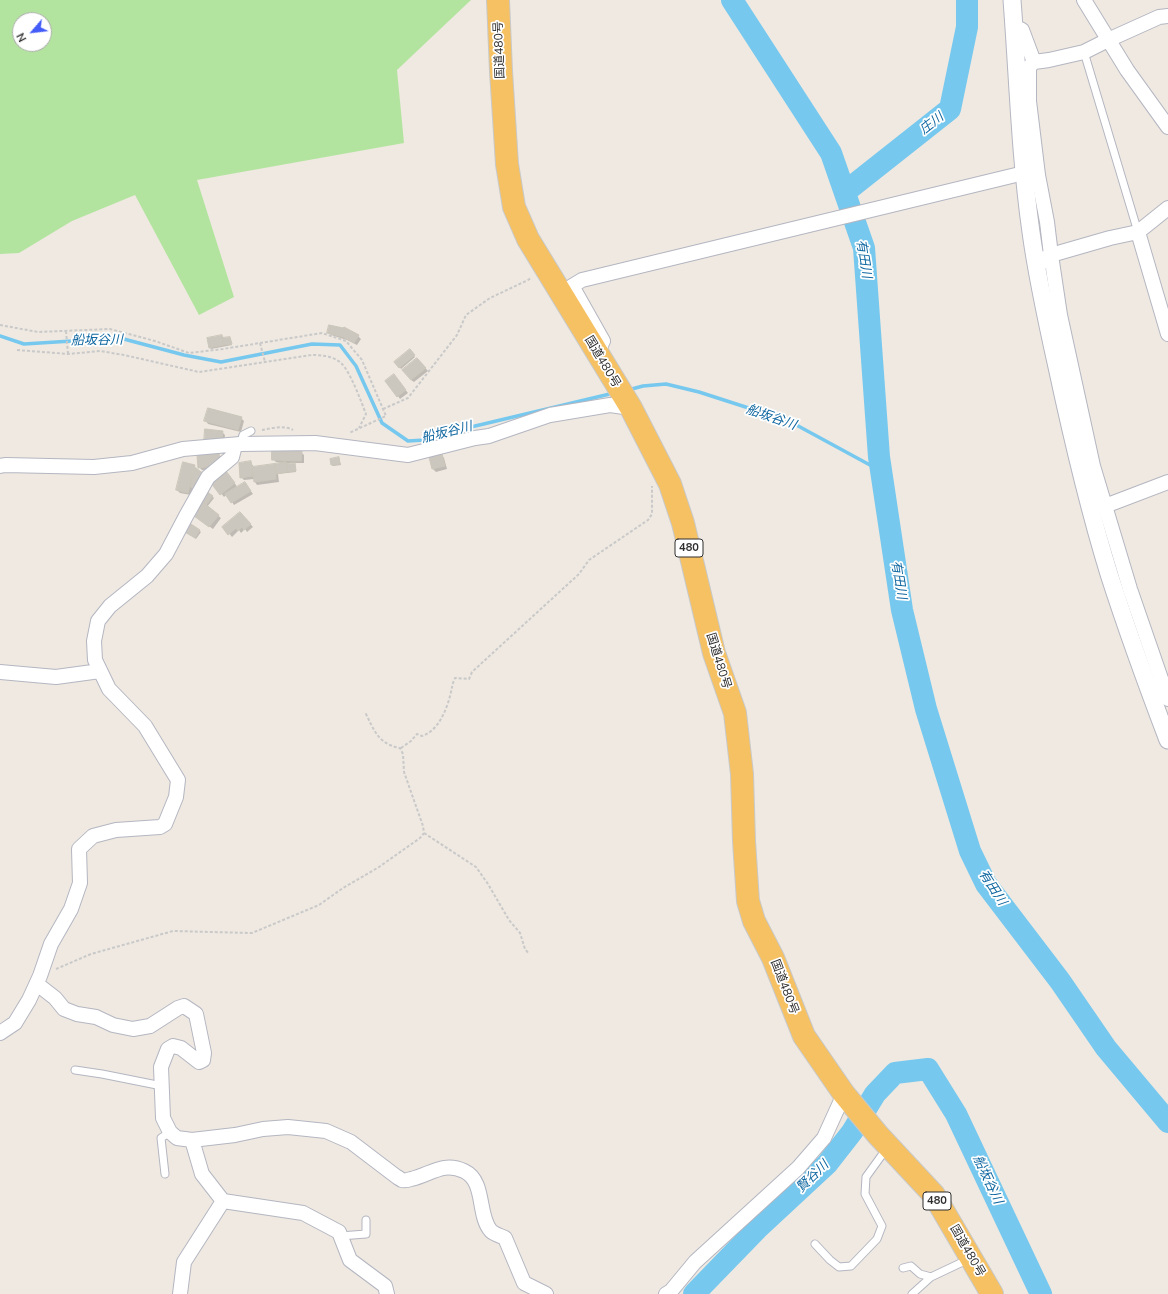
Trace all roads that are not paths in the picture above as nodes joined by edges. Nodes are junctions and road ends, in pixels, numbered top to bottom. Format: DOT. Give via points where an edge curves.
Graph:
graph roads {
  1 [pos="498,0"];
  2 [pos="1012,0"];
  3 [pos="1084,0"];
  4 [pos="1168,16"];
  5 [pos="1014,26"];
  6 [pos="1108,40"];
  7 [pos="1084,52"];
  8 [pos="1034,62"];
  9 [pos="1168,127"];
  10 [pos="1019,174"];
  11 [pos="1168,208"];
  12 [pos="1138,232"];
  13 [pos="1051,255"];
  14 [pos="1044,308"];
  15 [pos="1168,334"];
  16 [pos="597,354"];
  17 [pos="631,408"];
  18 [pos="251,431"];
  19 [pos="237,445"];
  20 [pos="0,466"];
  21 [pos="1086,466"];
  22 [pos="1168,482"];
  23 [pos="1105,506"];
  24 [pos="100,671"];
  25 [pos="0,672"];
  26 [pos="1163,703"];
  27 [pos="1168,740"];
  28 [pos="38,980"];
  29 [pos="0,1033"];
  30 [pos="75,1070"];
  31 [pos="162,1086"];
  32 [pos="855,1107"];
  33 [pos="170,1132"];
  34 [pos="192,1140"];
  35 [pos="888,1146"];
  36 [pos="165,1174"];
  37 [pos="223,1201"];
  38 [pos="366,1220"];
  39 [pos="340,1236"];
  40 [pos="815,1244"];
  41 [pos="971,1258"];
  42 [pos="903,1268"];
  43 [pos="931,1278"];
  44 [pos="180,1294"];
  45 [pos="387,1294"];
  46 [pos="546,1294"];
  47 [pos="666,1294"];
  48 [pos="912,1294"];
  49 [pos="992,1294"];
  1 -- 16 [label="highway, 国道480号 / 480" via="507,164 514,207 528,239"];
  2 -- 5 [label="street"];
  3 -- 6 [label="street"];
  4 -- 6 [label="street" via="1159,17"];
  5 -- 8 [label="street" via="1022,30"];
  5 -- 10 [label="street"];
  6 -- 7 [label="street"];
  6 -- 9 [label="street"];
  7 -- 8 [label="street"];
  7 -- 12 [label="lane"];
  8 -- 13 [label="street" via="1029,67 1029,101"];
  10 -- 14 [label="street"];
  10 -- 16 [label="street" via="582,280 572,286 603,341"];
  11 -- 12 [label="street"];
  12 -- 13 [label="street"];
  12 -- 15 [label="street"];
  13 -- 14 [label="street" via="1047,257 1051,300"];
  13 -- 21 [label="street"];
  14 -- 21 [label="street"];
  16 -- 17 [label="highway, 国道480号 / 480"];
  17 -- 19 [label="street" via="610,405 550,415 489,436 408,455 314,443"];
  17 -- 32 [label="highway, 国道480号 / 480" via="670,484 683,523 714,654 735,713 742,774 748,901 754,921 773,958 804,1036"];
  18 -- 19 [label="lane" via="242,435"];
  19 -- 20 [label="street" via="183,449 132,463 94,467"];
  19 -- 24 [label="street" via="232,457 208,477 166,554 147,576 110,606 98,621 94,641 95,660"];
  21 -- 23 [label="street"];
  21 -- 26 [label="street" via="1110,575"];
  22 -- 23 [label="street"];
  23 -- 26 [label="street"];
  24 -- 25 [label="street" via="56,677"];
  24 -- 28 [label="street" via="109,689 145,726 178,780 176,797 165,824 160,827 116,830 93,836 79,849 80,883 71,909 51,944"];
  26 -- 27 [label="street"];
  28 -- 29 [label="street" via="15,1023"];
  28 -- 31 [label="street" via="64,1010 96,1017 113,1025 133,1029 150,1026 184,1006 196,1014 204,1053 203,1060 199,1062 181,1048 173,1046 168,1049 161,1067"];
  30 -- 31 [label="lane"];
  31 -- 33 [label="street" via="163,1118"];
  32 -- 35 [label="highway, 国道480号 / 480"];
  32 -- 47 [label="street" via="798,1168 695,1262"];
  33 -- 34 [label="street" via="177,1138"];
  33 -- 36 [label="lane" via="161,1138"];
  34 -- 37 [label="street" via="202,1174"];
  34 -- 46 [label="street" via="288,1126 326,1131 351,1142 403,1180 449,1167 465,1171 473,1178 481,1197 484,1219 492,1232 505,1238 524,1282"];
  35 -- 40 [label="lane" via="866,1177 865,1194 882,1226 877,1240 851,1266 839,1267"];
  35 -- 41 [label="highway, 国道480号 / 480" via="934,1195"];
  37 -- 39 [label="street" via="303,1213 338,1232"];
  37 -- 44 [label="street" via="184,1262"];
  38 -- 39 [label="lane" via="366,1234"];
  39 -- 45 [label="street" via="350,1260 385,1286"];
  41 -- 43 [label="lane"];
  41 -- 49 [label="highway, 国道480号 / 480"];
  42 -- 43 [label="lane" via="911,1266 920,1274"];
  43 -- 48 [label="lane"];
}
